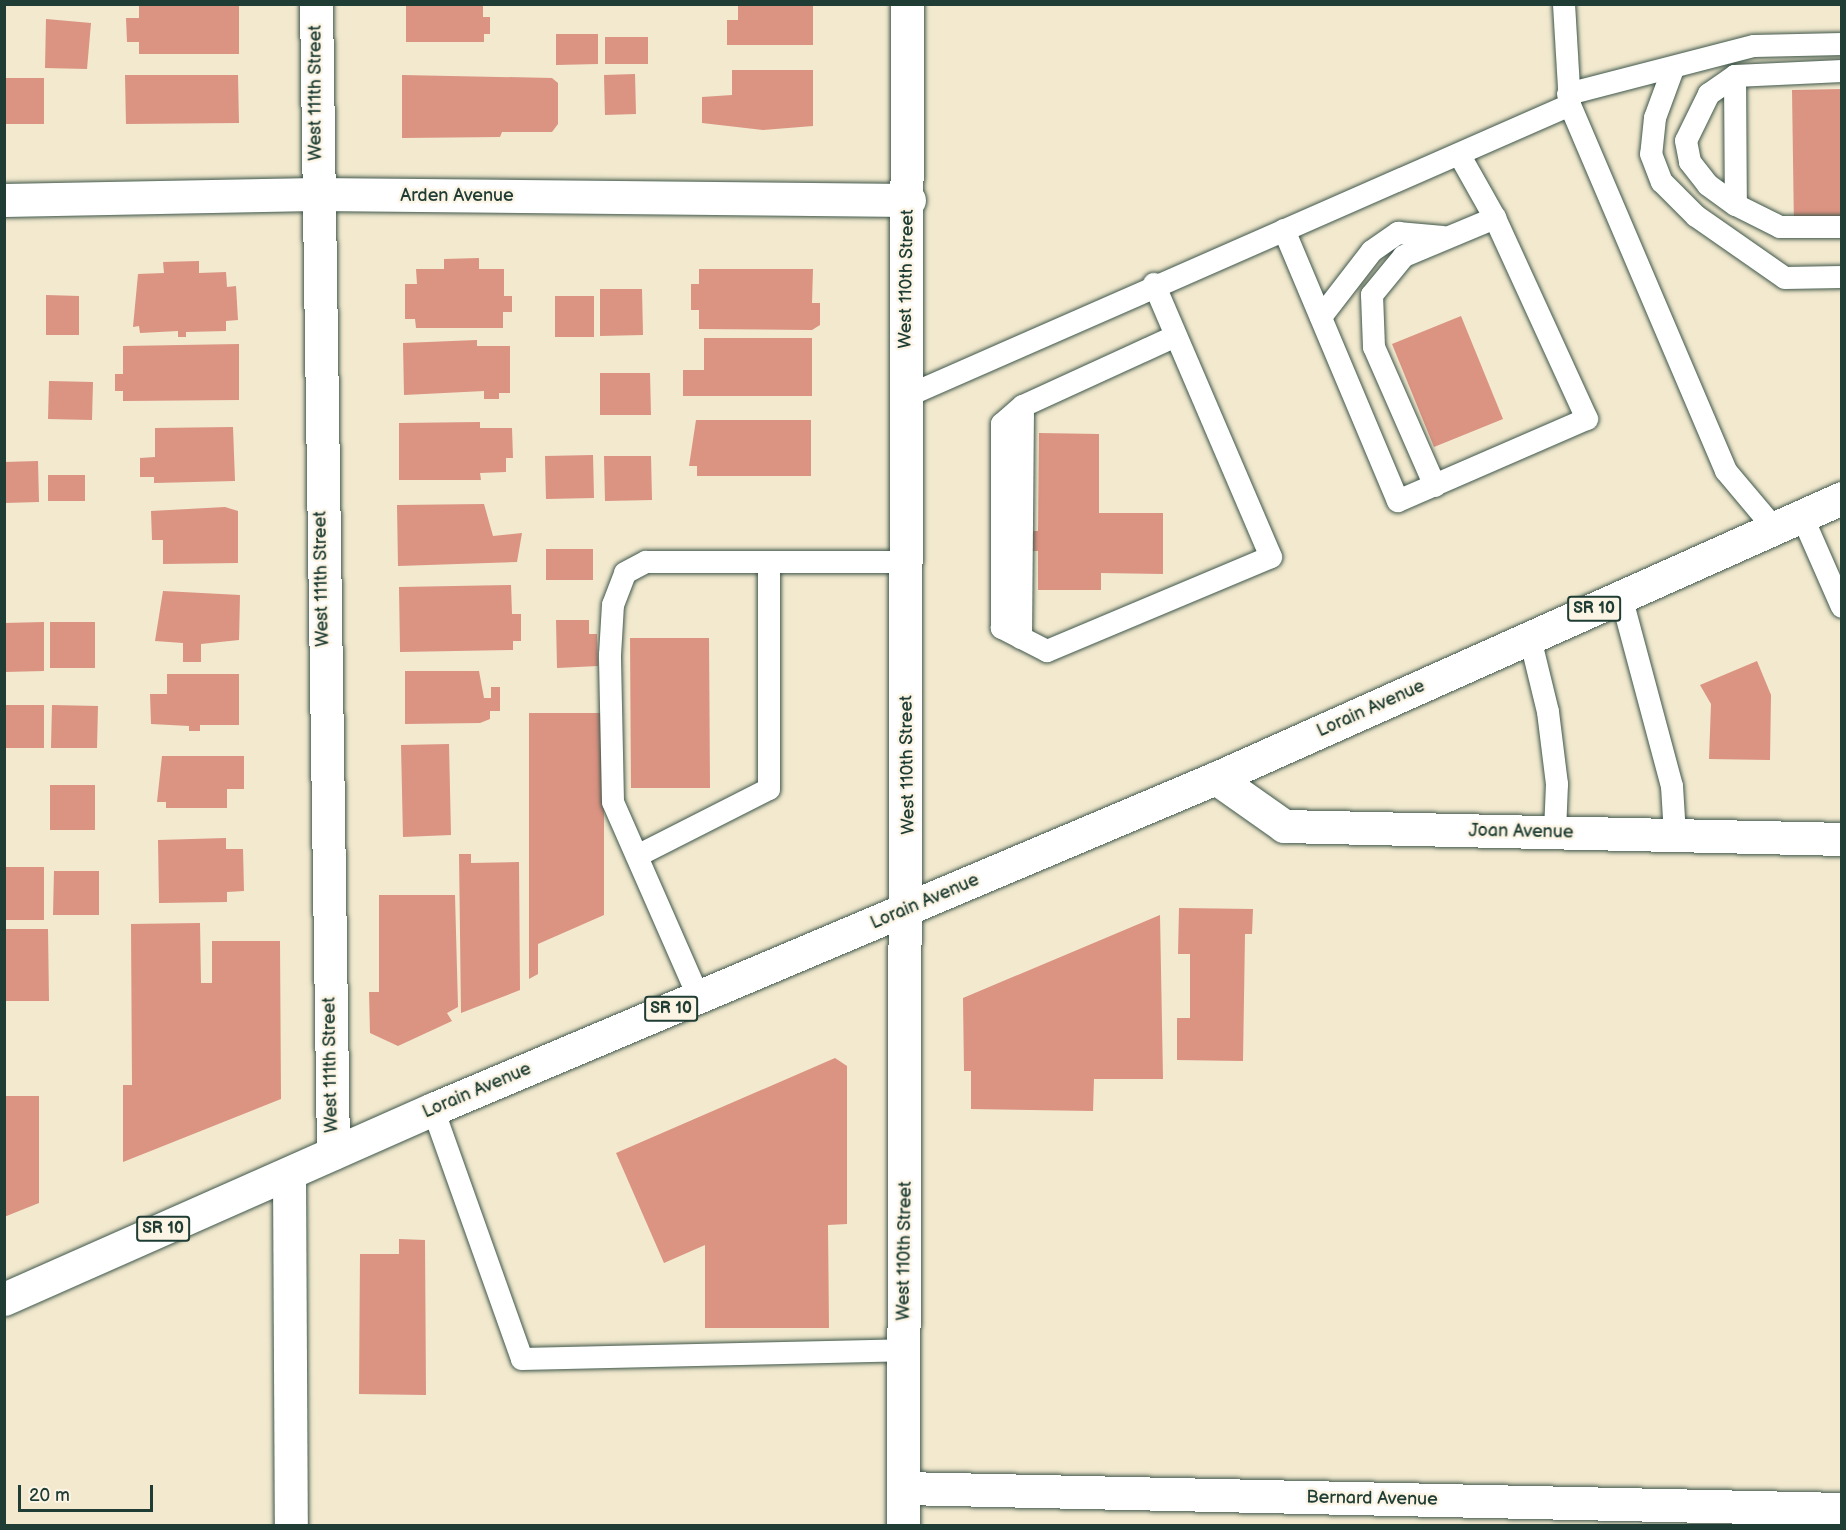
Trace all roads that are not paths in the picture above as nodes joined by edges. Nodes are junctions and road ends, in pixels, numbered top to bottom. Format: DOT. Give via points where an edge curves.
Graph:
graph roads {
  1 [pos="316,4"];
  2 [pos="907,4"];
  3 [pos="1564,4"];
  4 [pos="1842,44"];
  5 [pos="1673,69"];
  6 [pos="1842,71"];
  7 [pos="1735,76"];
  8 [pos="1569,99"];
  9 [pos="1459,154"];
  10 [pos="315,194"];
  11 [pos="4,200"];
  12 [pos="909,200"];
  13 [pos="1736,205"];
  14 [pos="1495,218"];
  15 [pos="1842,227"];
  16 [pos="1284,230"];
  17 [pos="1448,237"];
  18 [pos="1842,277"];
  19 [pos="1154,284"];
  20 [pos="1321,317"];
  21 [pos="1176,336"];
  22 [pos="905,397"];
  23 [pos="1435,486"];
  24 [pos="1842,498"];
  25 [pos="1788,522"];
  26 [pos="906,562"];
  27 [pos="768,563"];
  28 [pos="1621,596"];
  29 [pos="1842,607"];
  30 [pos="1530,638"];
  31 [pos="1216,778"];
  32 [pos="1555,832"];
  33 [pos="1675,835"];
  34 [pos="1842,839"];
  35 [pos="637,856"];
  36 [pos="909,909"];
  37 [pos="699,998"];
  38 [pos="434,1109"];
  39 [pos="333,1153"];
  40 [pos="289,1174"];
  41 [pos="4,1299"];
  42 [pos="904,1350"];
  43 [pos="903,1488"];
  44 [pos="1842,1509"];
  45 [pos="291,1526"];
  46 [pos="903,1526"];
  1 -- 10 [label="street, West 111th Street"];
  2 -- 12 [label="street, West 110th Street"];
  3 -- 8 [label="lane"];
  4 -- 5 [label="lane" via="1755,46"];
  5 -- 8 [label="lane"];
  5 -- 18 [label="lane" via="1655,118 1652,154 1662,183 1696,216 1785,278"];
  6 -- 7 [label="lane"];
  7 -- 13 [label="lane"];
  7 -- 13 [label="lane" via="1709,94 1686,141 1690,162 1708,186"];
  8 -- 9 [label="lane"];
  8 -- 25 [label="lane" via="1726,471"];
  9 -- 14 [label="lane"];
  9 -- 16 [label="lane"];
  10 -- 11 [label="street, Arden Avenue"];
  10 -- 12 [label="street, Arden Avenue"];
  10 -- 39 [label="street, West 111th Street"];
  12 -- 22 [label="street, West 110th Street"];
  13 -- 15 [label="lane" via="1780,227"];
  14 -- 17 [label="lane"];
  14 -- 23 [label="lane" via="1587,419"];
  16 -- 19 [label="lane"];
  16 -- 20 [label="lane"];
  17 -- 20 [label="lane" via="1398,233 1372,251"];
  17 -- 23 [label="lane" via="1404,256 1385,272 1372,295 1369,322 1374,347"];
  19 -- 21 [label="lane"];
  19 -- 22 [label="lane"];
  20 -- 23 [label="lane" via="1398,501"];
  21 -- 21 [label="lane" via="1023,406 1002,424 1002,628 1047,651 1271,557"];
  22 -- 26 [label="street, West 110th Street"];
  24 -- 25 [label="street, Lorain Avenue / SR 10"];
  25 -- 28 [label="street, Lorain Avenue / SR 10"];
  25 -- 29 [label="lane"];
  26 -- 27 [label="lane"];
  26 -- 36 [label="street, West 110th Street"];
  27 -- 35 [label="lane" via="768,789"];
  27 -- 35 [label="lane" via="646,562 626,573 613,605 613,802"];
  28 -- 30 [label="street, Lorain Avenue / SR 10"];
  28 -- 33 [label="lane" via="1672,786"];
  30 -- 31 [label="street, Lorain Avenue / SR 10"];
  30 -- 32 [label="lane" via="1548,712 1557,784"];
  31 -- 32 [label="street, Joan Avenue" via="1284,825"];
  31 -- 36 [label="street, Lorain Avenue / SR 10"];
  32 -- 33 [label="street, Joan Avenue"];
  33 -- 34 [label="street, Joan Avenue"];
  35 -- 37 [label="lane"];
  36 -- 37 [label="street, Lorain Avenue / SR 10"];
  36 -- 42 [label="street, West 110th Street"];
  37 -- 38 [label="street, Lorain Avenue / SR 10"];
  38 -- 39 [label="street, Lorain Avenue / SR 10"];
  38 -- 42 [label="lane" via="522,1359"];
  39 -- 40 [label="street, Lorain Avenue / SR 10"];
  40 -- 41 [label="street, Lorain Avenue / SR 10"];
  40 -- 45 [label="street"];
  42 -- 43 [label="street, West 110th Street"];
  43 -- 44 [label="street, Bernard Avenue"];
  43 -- 46 [label="street, West 110th Street"];
}
